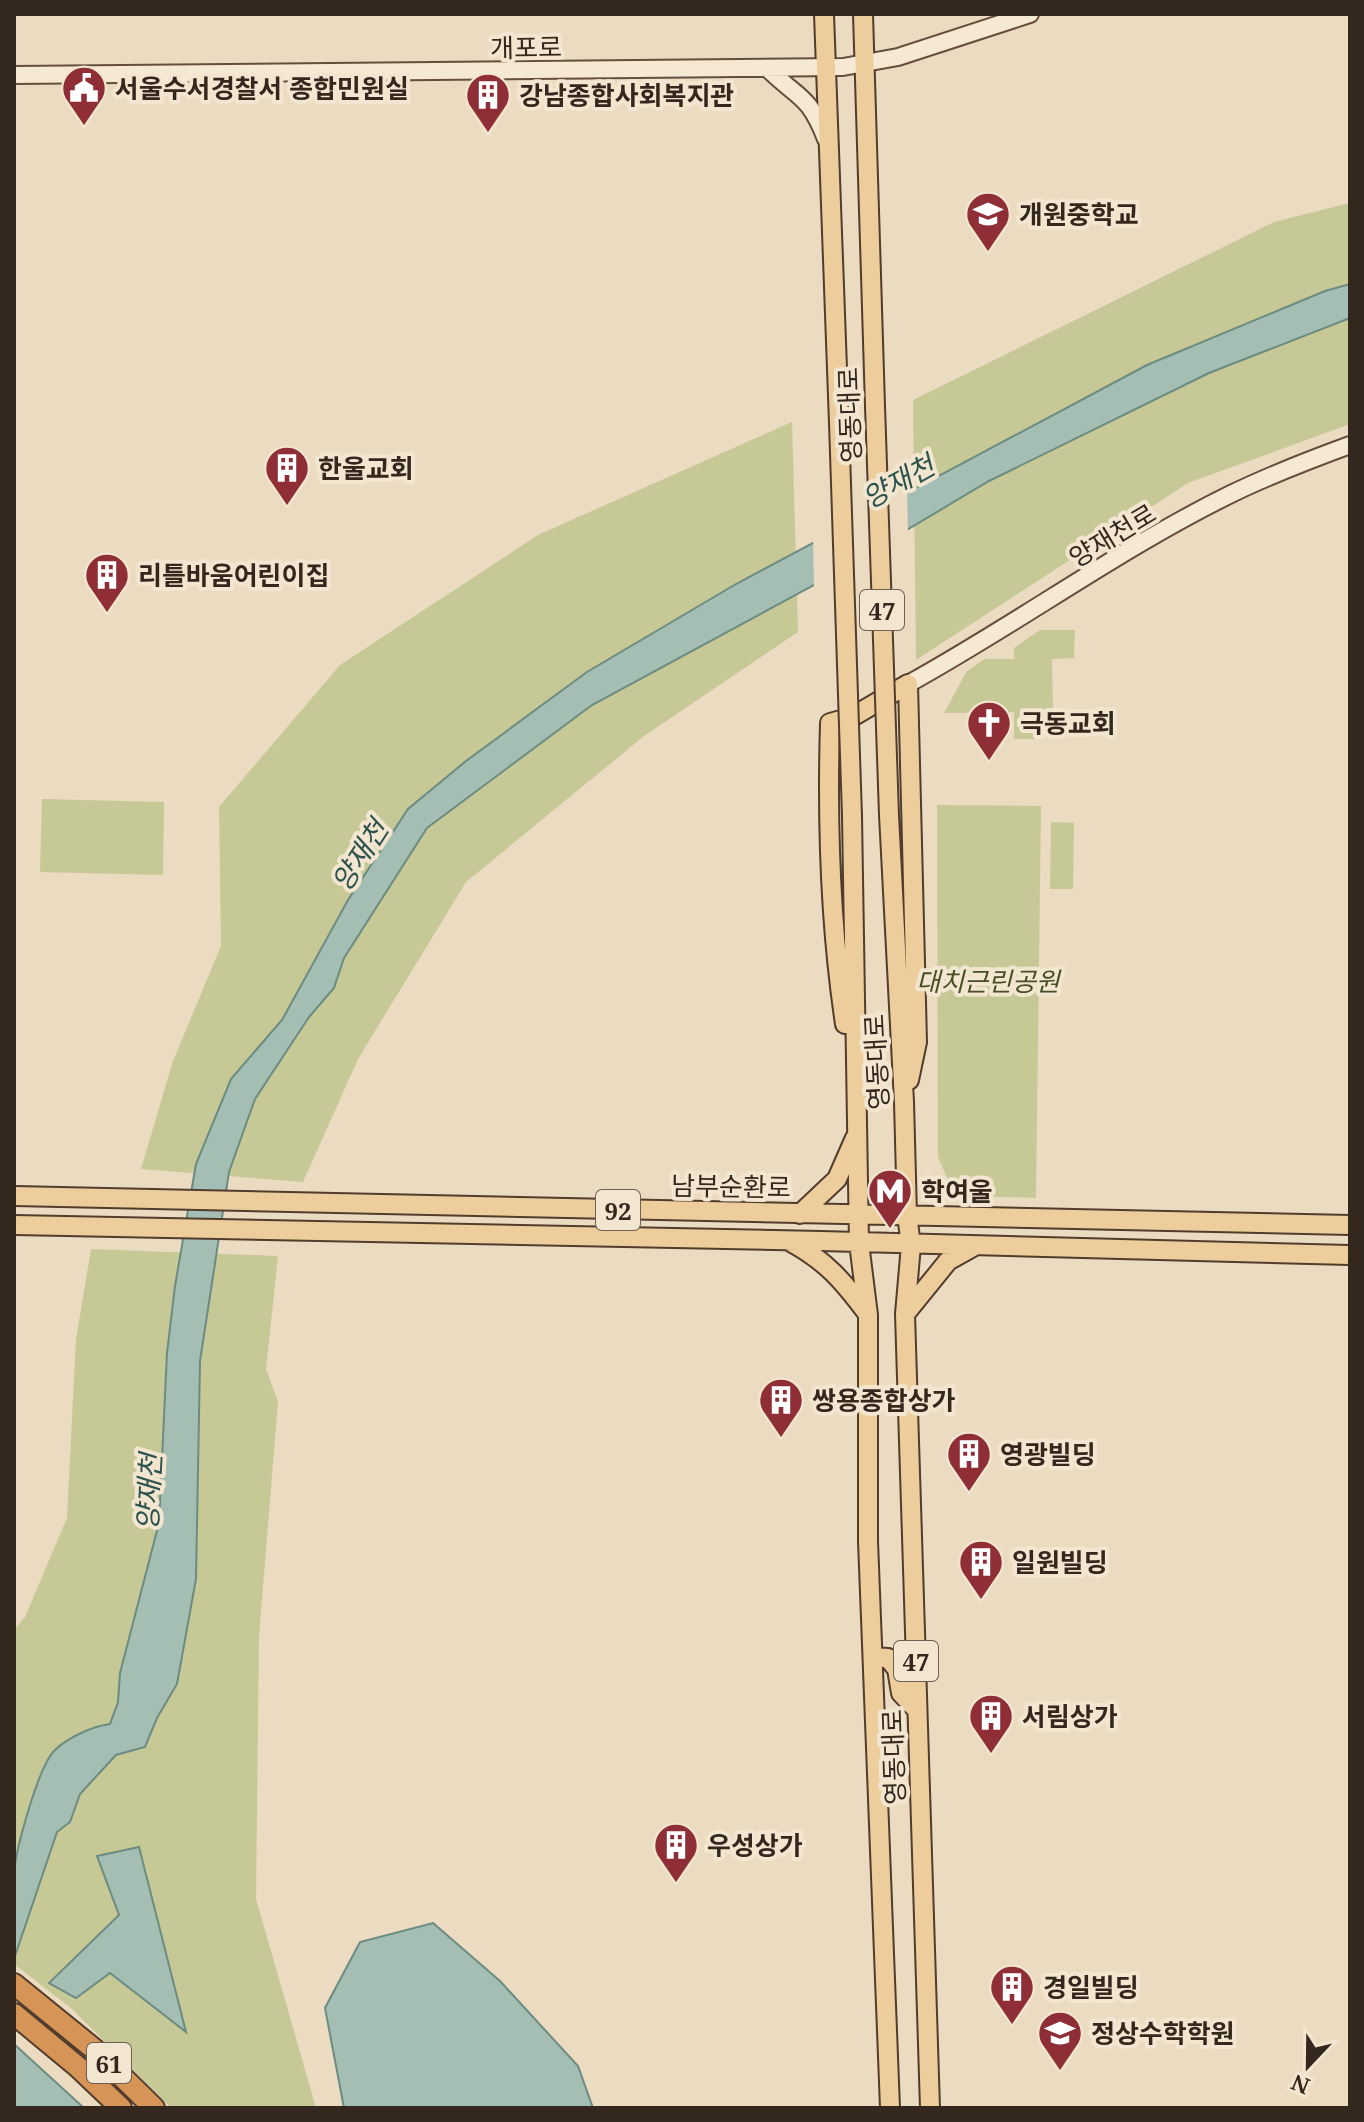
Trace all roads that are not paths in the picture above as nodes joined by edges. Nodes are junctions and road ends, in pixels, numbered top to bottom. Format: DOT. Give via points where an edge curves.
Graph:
graph roads {
  1 [pos="824,14"];
  2 [pos="863,14"];
  3 [pos="1030,14"];
  4 [pos="864,63"];
  5 [pos="767,68"];
  6 [pos="824,68"];
  7 [pos="14,75"];
  8 [pos="827,143"];
  9 [pos="1350,445"];
  10 [pos="908,684"];
  11 [pos="856,1092"];
  12 [pos="904,1102"];
  13 [pos="858,1132"];
  14 [pos="14,1196"];
  15 [pos="800,1214"];
  16 [pos="859,1215"];
  17 [pos="907,1215"];
  18 [pos="14,1225"];
  19 [pos="1350,1225"];
  20 [pos="788,1240"];
  21 [pos="859,1243"];
  22 [pos="911,1245"];
  23 [pos="975,1246"];
  24 [pos="1350,1255"];
  25 [pos="905,1314"];
  26 [pos="868,1315"];
  27 [pos="873,1657"];
  28 [pos="917,1710"];
  29 [pos="14,1984"];
  30 [pos="14,2014"];
  31 [pos="121,2108"];
  32 [pos="154,2108"];
  33 [pos="890,2108"];
  34 [pos="930,2108"];
  1 -- 6 [label="main road, 영동대로 / 47"];
  2 -- 4 [label="main road, 영동대로 / 47"];
  3 -- 4 [label="street, 개포로"];
  4 -- 6 [label="street, 개포로"];
  4 -- 12 [label="main road, 영동대로 / 47, bridge"];
  5 -- 6 [label="street, 개포로"];
  5 -- 7 [label="street, 개포로"];
  5 -- 8 [label="street" via="812,107"];
  6 -- 8 [label="main road, 영동대로 / 47"];
  8 -- 11 [label="main road, 영동대로 / 47, bridge" via="852,816"];
  9 -- 10 [label="street, 양재천로" via="1229,495"];
  10 -- 11 [label="main road" via="852,717 830,723 828,831 835,956"];
  10 -- 12 [label="main road" via="917,1042"];
  11 -- 13 [label="main road, 영동대로 / 47"];
  12 -- 17 [label="main road, 영동대로 / 47"];
  13 -- 15 [label="main road" via="837,1179"];
  13 -- 16 [label="main road, 영동대로 / 47"];
  14 -- 15 [label="main road, 남부순환로 / 92"];
  15 -- 16 [label="main road, 남부순환로 / 92"];
  16 -- 17 [label="main road, 남부순환로 / 92"];
  16 -- 21 [label="main road, 영동대로 / 47"];
  17 -- 19 [label="main road, 남부순환로 / 92"];
  17 -- 22 [label="main road, 영동대로 / 47"];
  18 -- 20 [label="main road, 남부순환로 / 92"];
  20 -- 21 [label="main road, 남부순환로 / 92"];
  20 -- 26 [label="main road" via="828,1265"];
  21 -- 22 [label="main road, 남부순환로 / 92"];
  21 -- 26 [label="main road, 영동대로 / 47"];
  22 -- 23 [label="main road, 남부순환로 / 92"];
  22 -- 25 [label="main road, 영동대로 / 47"];
  23 -- 24 [label="main road, 남부순환로 / 92"];
  23 -- 25 [label="main road" via="948,1261"];
  25 -- 28 [label="main road, 영동대로 / 47"];
  26 -- 27 [label="main road, 영동대로 / 47"];
  27 -- 28 [label="main road" via="888,1658 897,1669 901,1693"];
  27 -- 33 [label="main road, 영동대로 / 47"];
  28 -- 34 [label="main road, 영동대로 / 47"];
  29 -- 32 [label="highway, 61" via="94,2049"];
  30 -- 31 [label="highway, 61"];
}
